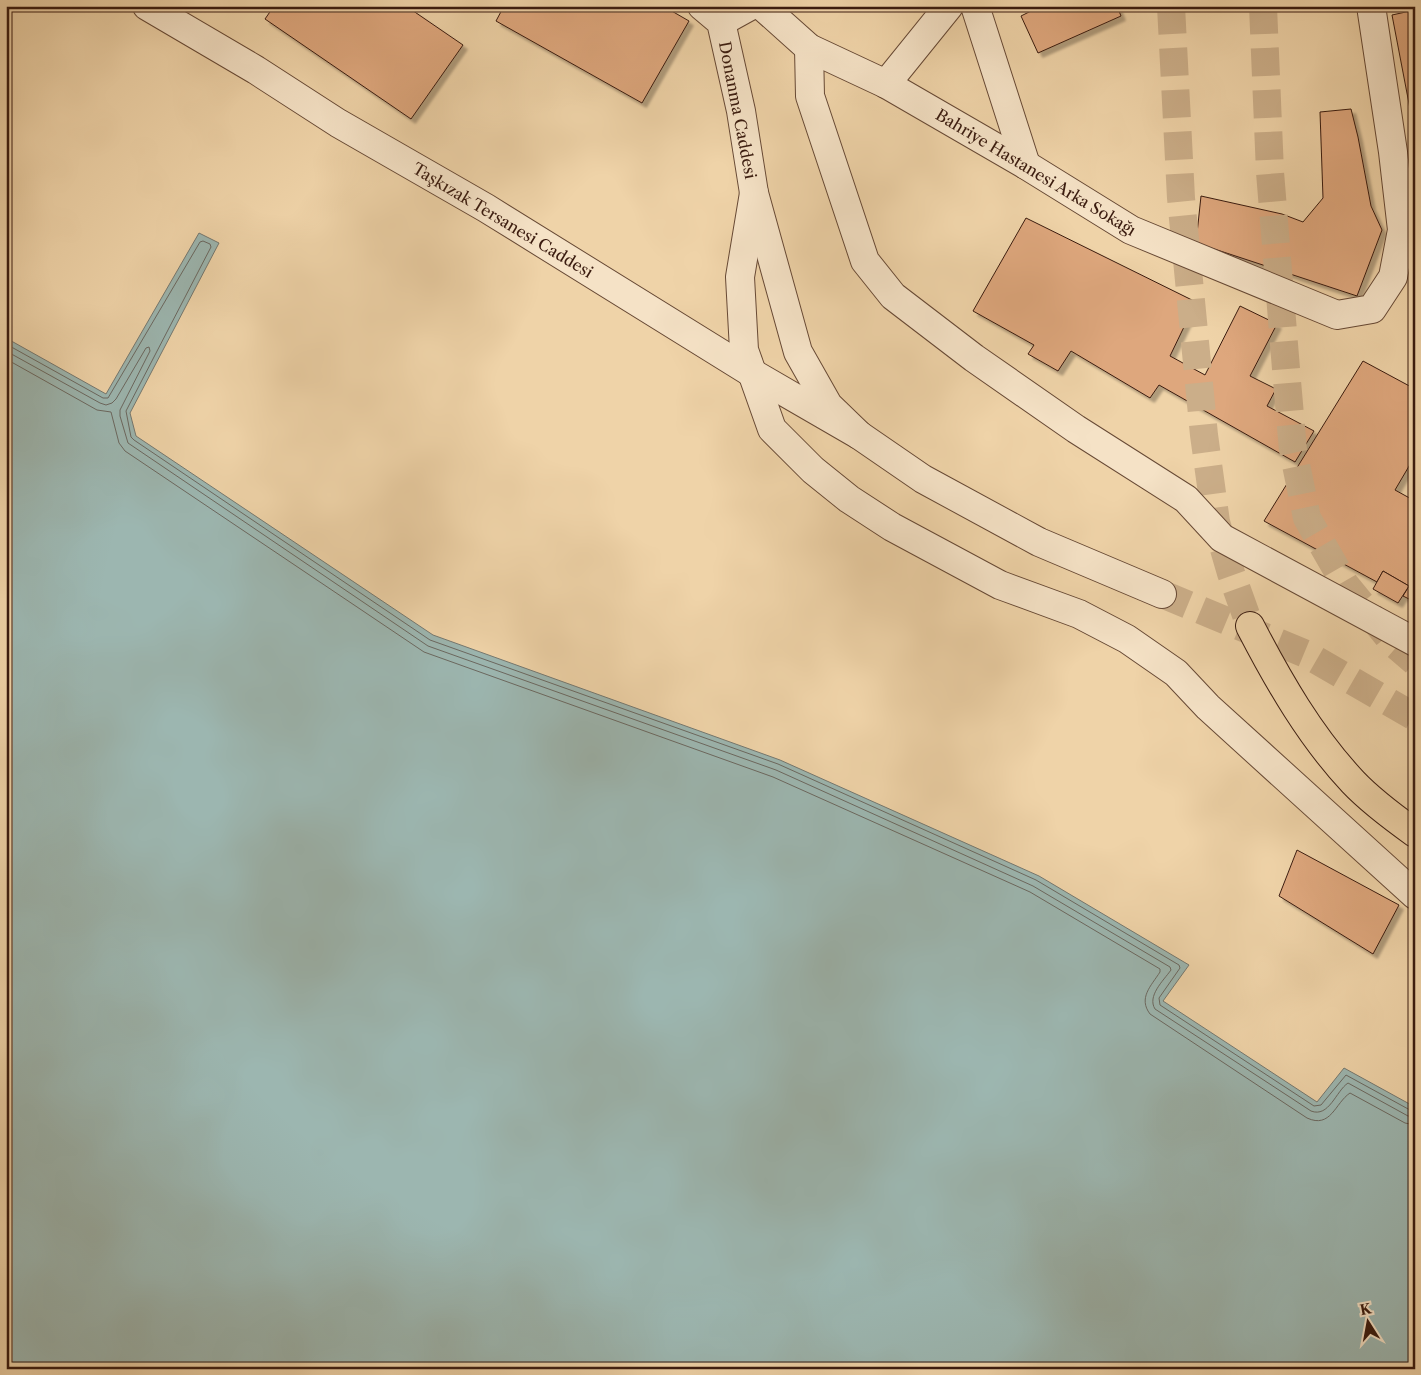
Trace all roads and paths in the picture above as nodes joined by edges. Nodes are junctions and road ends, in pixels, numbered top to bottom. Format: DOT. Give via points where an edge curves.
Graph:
graph roads {
  1 [pos="146,6"];
  2 [pos="750,6"];
  3 [pos="762,6"];
  4 [pos="949,6"];
  5 [pos="975,6"];
  6 [pos="1370,6"];
  7 [pos="712,14"];
  8 [pos="809,48"];
  9 [pos="886,84"];
  10 [pos="1026,165"];
  11 [pos="754,193"];
  12 [pos="1408,229"];
  13 [pos="752,373"];
  14 [pos="859,434"];
  15 [pos="1162,594"];
  16 [pos="1250,626"];
  17 [pos="1415,642"];
  18 [pos="1415,833"];
  19 [pos="1415,895"];
  1 -- 13 [label="street, Taşkızak Tersanesi Caddesi" via="256,70 338,123 486,208"];
  2 -- 7 [label="street"];
  3 -- 8 [label="street, Bahriye Hastanesi Arka Sokağı"];
  4 -- 9 [label="street"];
  5 -- 10 [label="street"];
  6 -- 12 [label="street, Bahriye Hastanesi Arka Sokağı"];
  7 -- 11 [label="street, Donanma Caddesi" via="742,111"];
  8 -- 9 [label="street, Bahriye Hastanesi Arka Sokağı"];
  8 -- 17 [label="street" via="810,96 865,262 893,296 974,358 1076,429 1186,499 1222,538"];
  9 -- 10 [label="street, Bahriye Hastanesi Arka Sokağı"];
  10 -- 12 [label="street, Bahriye Hastanesi Arka Sokağı" via="1130,230 1337,315 1372,309 1393,277"];
  11 -- 13 [label="street" via="740,277 744,350"];
  11 -- 14 [label="street" via="798,352 828,405"];
  13 -- 14 [label="street, Taşkızak Tersanesi Caddesi"];
  13 -- 19 [label="street" via="772,429 849,499 892,527 1000,585 1080,614 1127,638 1176,673 1208,707"];
  14 -- 15 [label="street" via="923,479 1039,542"];
  16 -- 18 [label="main road" via="1296,709 1328,753 1355,783"];
}
